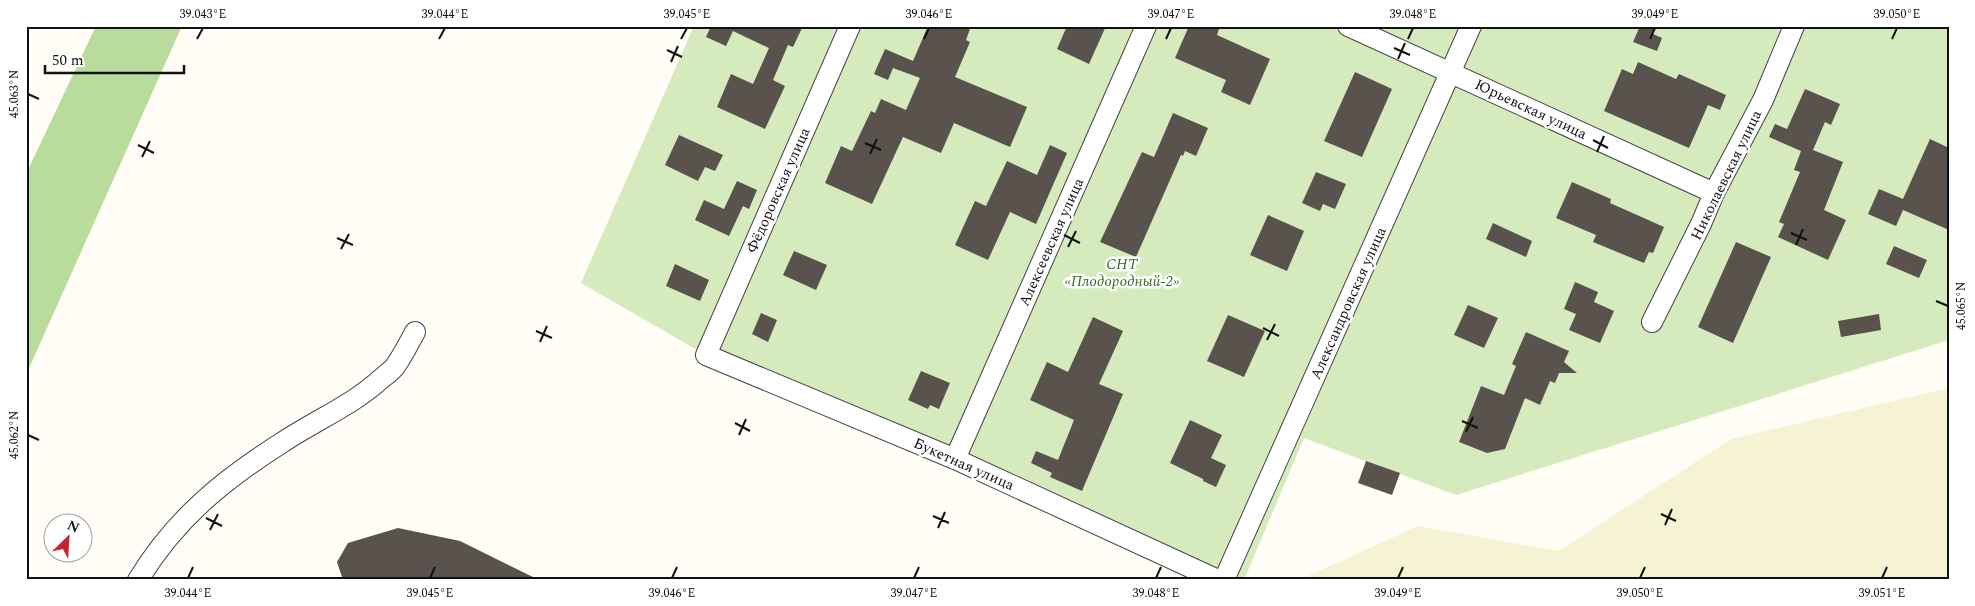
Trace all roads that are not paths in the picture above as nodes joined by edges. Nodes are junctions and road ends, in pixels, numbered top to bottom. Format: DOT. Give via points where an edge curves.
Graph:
graph roads {
  1 [pos="850,26"];
  2 [pos="1146,26"];
  3 [pos="1348,26"];
  4 [pos="1471,26"];
  5 [pos="1794,26"];
  6 [pos="1451,72"];
  7 [pos="1714,193"];
  8 [pos="1652,322"];
  9 [pos="415,332"];
  10 [pos="706,354"];
  11 [pos="955,459"];
  12 [pos="138,580"];
  13 [pos="1218,580"];
  14 [pos="1224,580"];
  1 -- 10 [label="street, Фёдоровская улица"];
  2 -- 11 [label="street, Алексеевская улица"];
  3 -- 6 [label="street, Юрьевская улица"];
  4 -- 6 [label="street, Александровская улица"];
  5 -- 7 [label="street, Николаевская улица" via="1763,100"];
  6 -- 7 [label="street, Юрьевская улица"];
  6 -- 14 [label="street, Александровская улица"];
  7 -- 8 [label="street, Николаевская улица" via="1702,224"];
  9 -- 12 [label="street" via="396,366 369,391 238,472 197,505 175,528"];
  10 -- 11 [label="street, Букетная улица"];
  11 -- 13 [label="street, Букетная улица"];
}
